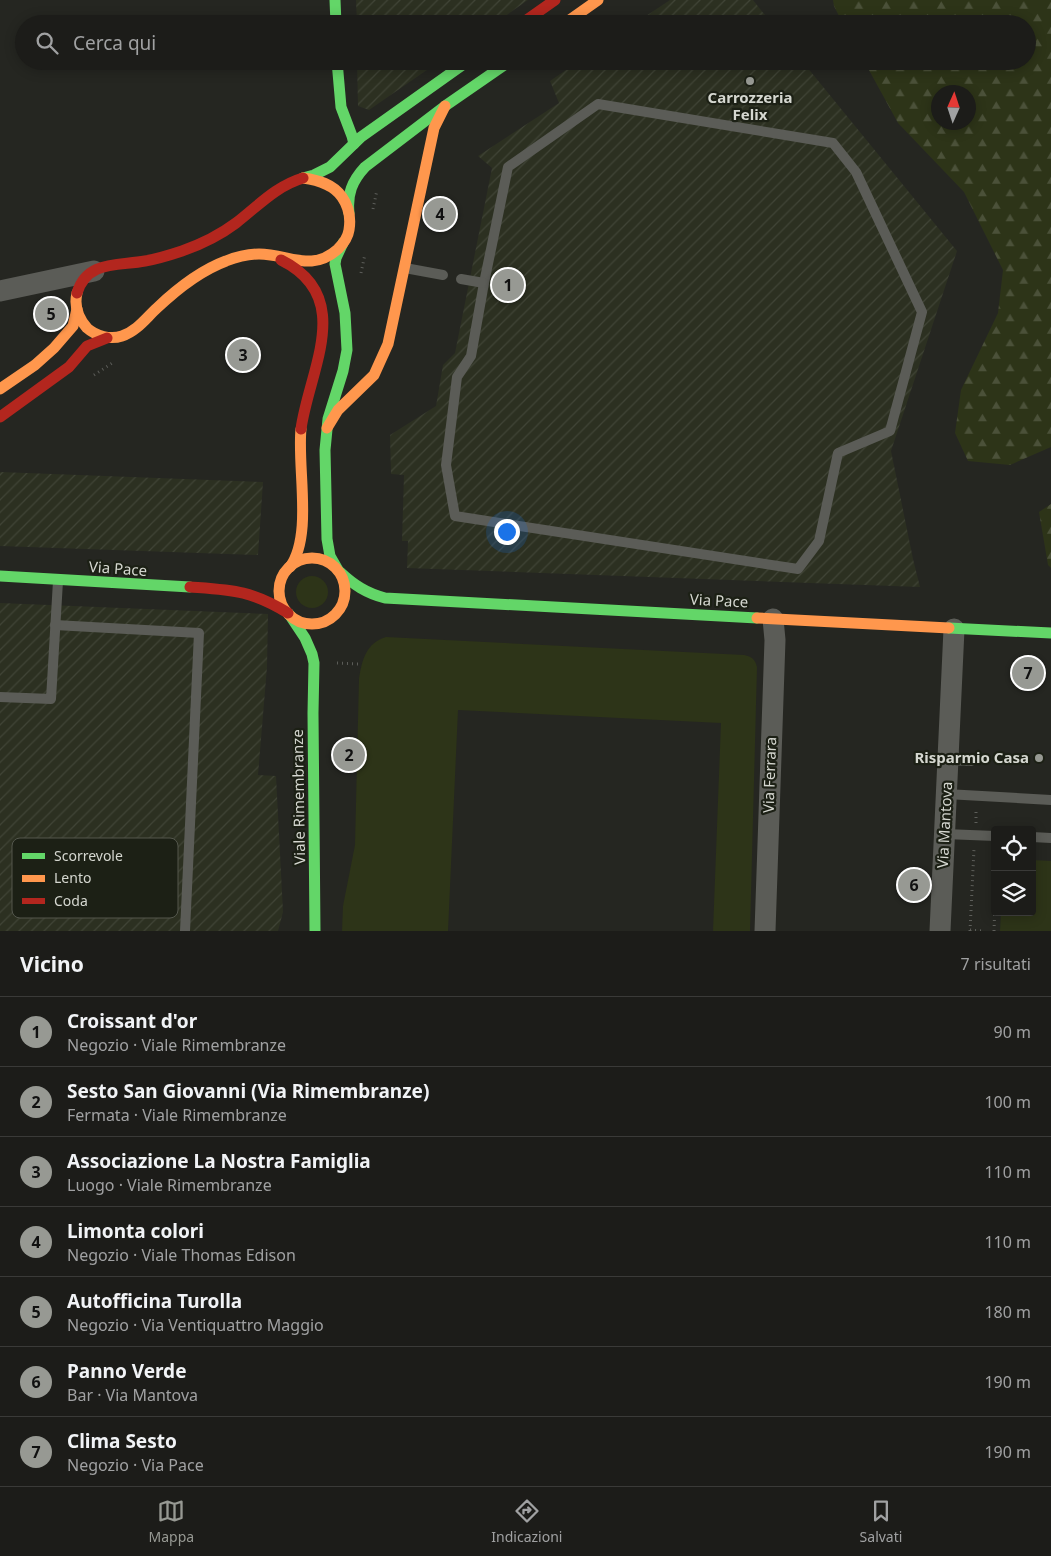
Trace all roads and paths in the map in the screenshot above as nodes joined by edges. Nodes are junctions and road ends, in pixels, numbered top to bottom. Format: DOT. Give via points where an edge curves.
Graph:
graph roads {
  1 [pos="334,0"];
  2 [pos="555,0"];
  3 [pos="598,0"];
  4 [pos="335,15"];
  5 [pos="534,15"];
  6 [pos="577,15"];
  7 [pos="337,70"];
  8 [pos="455,70"];
  9 [pos="497,70"];
  10 [pos="445,106"];
  11 [pos="354,144"];
  12 [pos="303,178"];
  13 [pos="378,189"];
  14 [pos="349,213"];
  15 [pos="372,215"];
  16 [pos="343,243"];
  17 [pos="365,251"];
  18 [pos="270,255"];
  19 [pos="404,268"];
  20 [pos="94,271"];
  21 [pos="443,275"];
  22 [pos="360,278"];
  23 [pos="461,279"];
  24 [pos="484,283"];
  25 [pos="25,286"];
  26 [pos="0,291"];
  27 [pos="77,308"];
  28 [pos="107,338"];
  29 [pos="120,357"];
  30 [pos="352,368"];
  31 [pos="374,375"];
  32 [pos="89,379"];
  33 [pos="0,389"];
  34 [pos="0,417"];
  35 [pos="326,428"];
  36 [pos="289,568"];
  37 [pos="339,571"];
  38 [pos="0,576"];
  39 [pos="58,580"];
  40 [pos="268,580"];
  41 [pos="253,586"];
  42 [pos="234,590"];
  43 [pos="384,598"];
  44 [pos="366,602"];
  45 [pos="351,606"];
  46 [pos="288,613"];
  47 [pos="336,614"];
  48 [pos="773,619"];
  49 [pos="55,625"];
  50 [pos="954,629"];
  51 [pos="1051,633"];
  52 [pos="325,634"];
  53 [pos="319,648"];
  54 [pos="314,663"];
  55 [pos="336,663"];
  56 [pos="359,664"];
  57 [pos="0,697"];
  58 [pos="948,760"];
  59 [pos="971,761"];
  60 [pos="946,794"];
  61 [pos="1051,800"];
  62 [pos="944,834"];
  63 [pos="991,836"];
  64 [pos="1036,837"];
  65 [pos="1051,838"];
  66 [pos="994,916"];
  67 [pos="970,930"];
  68 [pos="186,931"];
  69 [pos="315,931"];
  70 [pos="765,931"];
  71 [pos="940,931"];
  72 [pos="982,931"];
  73 [pos="994,931"];
  1 -- 4 [label="street"];
  2 -- 5 [label="street"];
  3 -- 6 [label="street"];
  7 -- 11 [label="street" via="339,98"];
  8 -- 11 [label="street"];
  9 -- 10 [label="street"];
  10 -- 14 [label="street" via="360,173 349,193"];
  10 -- 19 [label="street" via="434,128"];
  11 -- 12 [label="street" via="333,166"];
  12 -- 14 [label="street" via="319,179 333,186 344,198"];
  12 -- 20 [label="street" via="288,182 230,228 198,245 163,257"];
  13 -- 15 [label="path"];
  14 -- 16 [label="street" via="349,229"];
  16 -- 18 [label="street" via="331,255 316,261 300,262"];
  16 -- 30 [label="street" via="335,264"];
  17 -- 22 [label="path"];
  18 -- 28 [label="street" via="250,254 222,262 163,302 131,333"];
  18 -- 36 [label="street" via="302,271 313,286 322,315 319,362 301,425 300,544"];
  19 -- 21 [label="lane"];
  19 -- 31 [label="street" via="388,344"];
  20 -- 25 [label="street"];
  20 -- 27 [label="street" via="78,288"];
  23 -- 24 [label="lane"];
  24 -- 24 [label="lane" via="471,356 456,377 446,465 455,516 798,569 819,541 838,453 890,431 922,312 856,172 832,143 598,104 508,167"];
  25 -- 26 [label="street"];
  25 -- 27 [label="street" via="55,283 63,288"];
  27 -- 28 [label="street" via="86,327"];
  27 -- 33 [label="street" via="73,326 54,348"];
  28 -- 34 [label="street" via="88,346 69,367"];
  29 -- 32 [label="path"];
  30 -- 31 [label="street"];
  30 -- 35 [label="street"];
  31 -- 35 [label="street" via="338,410"];
  35 -- 37 [label="street" via="327,539 330,556"];
  36 -- 37 [label="street" via="301,560 314,558 328,562"];
  36 -- 40 [label="street"];
  36 -- 46 [label="street" via="281,580 279,591"];
  37 -- 43 [label="street, Via Pace" via="357,588"];
  37 -- 47 [label="street" via="345,583 345,594"];
  38 -- 39 [label="street, Via Pace"];
  39 -- 42 [label="street, Via Pace"];
  39 -- 49 [label="lane"];
  41 -- 42 [label="street, Via Pace"];
  42 -- 46 [label="street, Via Pace" via="265,599"];
  43 -- 44 [label="street, Via Pace"];
  43 -- 48 [label="street, Via Pace"];
  45 -- 47 [label="street"];
  46 -- 47 [label="street" via="300,622 312,624 324,622"];
  46 -- 54 [label="street, Viale Rimembranze" via="305,638"];
  47 -- 52 [label="street"];
  48 -- 50 [label="street, Via Pace"];
  48 -- 70 [label="street, Via Ferrara" via="775,640"];
  49 -- 57 [label="lane" via="51,699"];
  49 -- 68 [label="lane" via="199,633"];
  50 -- 51 [label="street, Via Pace"];
  50 -- 58 [label="street, Via Mantova"];
  53 -- 54 [label="street, Viale Rimembranze"];
  54 -- 69 [label="street, Viale Rimembranze"];
  55 -- 56 [label="path"];
  58 -- 59 [label="lane"];
  58 -- 60 [label="street, Via Mantova"];
  60 -- 61 [label="lane"];
  60 -- 62 [label="street, Via Mantova"];
  62 -- 63 [label="lane"];
  62 -- 71 [label="street, Via Mantova"];
  64 -- 65 [label="lane"];
  66 -- 73 [label="path"];
  67 -- 72 [label="path"];
}
